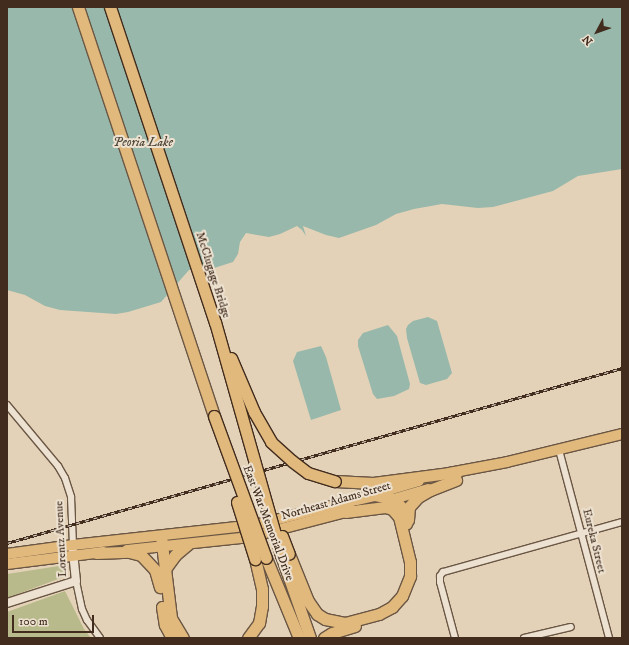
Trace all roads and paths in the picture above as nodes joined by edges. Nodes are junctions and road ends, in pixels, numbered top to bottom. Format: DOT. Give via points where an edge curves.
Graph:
graph roads {
  1 [pos="78,7"];
  2 [pos="110,7"];
  3 [pos="215,322"];
  4 [pos="7,405"];
  5 [pos="622,434"];
  6 [pos="559,450"];
  7 [pos="456,476"];
  8 [pos="357,499"];
  9 [pos="394,499"];
  10 [pos="345,512"];
  11 [pos="622,522"];
  12 [pos="580,533"];
  13 [pos="158,542"];
  14 [pos="188,544"];
  15 [pos="73,545"];
  16 [pos="96,553"];
  17 [pos="7,554"];
  18 [pos="285,554"];
  19 [pos="72,556"];
  20 [pos="414,556"];
  21 [pos="260,558"];
  22 [pos="7,564"];
  23 [pos="164,569"];
  24 [pos="76,580"];
  25 [pos="160,587"];
  26 [pos="7,602"];
  27 [pos="571,627"];
  28 [pos="100,638"];
  29 [pos="172,638"];
  30 [pos="183,638"];
  31 [pos="248,638"];
  32 [pos="299,638"];
  33 [pos="310,638"];
  34 [pos="324,638"];
  35 [pos="455,638"];
  36 [pos="524,638"];
  37 [pos="609,638"];
  1 -- 21 [label="highway, bridge"];
  2 -- 3 [label="highway, McClugage Bridge, bridge"];
  3 -- 7 [label="highway, bridge" via="254,412 271,442 308,473 349,483"];
  3 -- 18 [label="highway, McClugage Bridge, bridge"];
  4 -- 15 [label="street, Lorentz Avenue" via="65,478 72,502"];
  5 -- 6 [label="main road, Northeast Adams Street"];
  6 -- 7 [label="main road, Northeast Adams Street"];
  6 -- 12 [label="street, Eureka Street"];
  7 -- 8 [label="main road, Northeast Adams Street"];
  7 -- 9 [label="main road, Northeast Adams Street"];
  7 -- 20 [label="highway" via="423,493 409,507 408,518"];
  8 -- 9 [label="highway" via="375,495"];
  8 -- 13 [label="main road, Northeast Adams Street" via="255,525"];
  9 -- 10 [label="main road, Northeast Adams Street"];
  9 -- 20 [label="highway" via="402,508"];
  10 -- 14 [label="main road, Northeast Adams Street" via="275,532 232,540"];
  10 -- 18 [label="highway" via="385,507 392,509 398,516 411,569 406,590 392,606 379,614 344,623 325,619 317,614 308,602"];
  11 -- 12 [label="street"];
  12 -- 35 [label="street" via="446,570 440,576"];
  12 -- 37 [label="street, Eureka Street"];
  13 -- 14 [label="main road, Northeast Adams Street"];
  13 -- 15 [label="main road, Northeast Adams Street"];
  13 -- 16 [label="main road, Northeast Adams Street"];
  13 -- 23 [label="highway"];
  13 -- 25 [label="highway"];
  14 -- 23 [label="highway"];
  15 -- 17 [label="main road, Northeast Adams Street"];
  15 -- 19 [label="street, Lorentz Avenue"];
  16 -- 19 [label="main road, Northeast Adams Street"];
  16 -- 25 [label="highway" via="126,552 140,555 155,570"];
  18 -- 33 [label="highway, East War Memorial Drive"];
  19 -- 22 [label="main road, Northeast Adams Street"];
  19 -- 24 [label="street, Lorentz Avenue"];
  20 -- 34 [label="highway" via="416,571 413,585 407,599 396,610 385,617 332,633"];
  21 -- 31 [label="highway" via="262,606 259,623"];
  21 -- 32 [label="highway, East War Memorial Drive"];
  23 -- 30 [label="highway" via="171,618"];
  24 -- 26 [label="street"];
  24 -- 28 [label="street, Lorentz Avenue" via="82,609"];
  25 -- 29 [label="highway" via="163,618"];
  27 -- 36 [label="street"];
}
